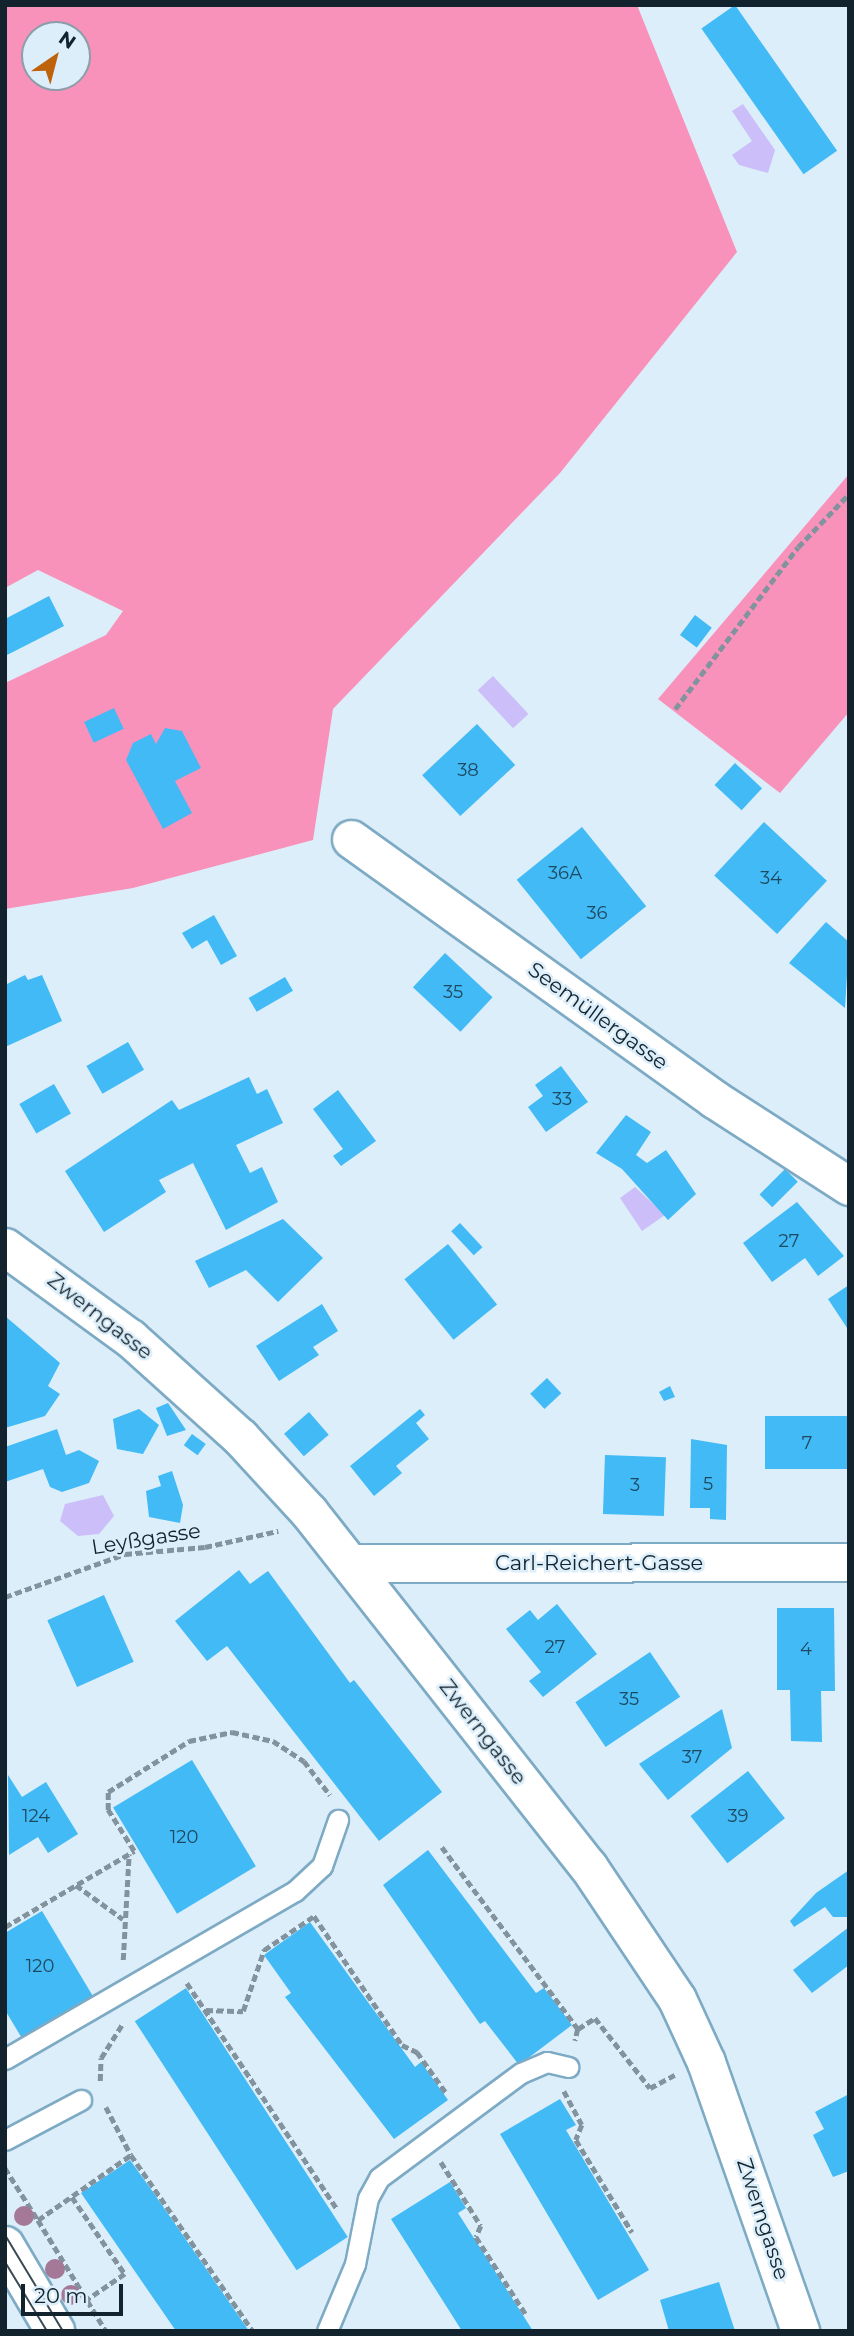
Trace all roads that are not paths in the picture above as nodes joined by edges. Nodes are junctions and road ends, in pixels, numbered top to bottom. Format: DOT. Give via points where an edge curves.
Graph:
graph roads {
  1 [pos="351,839"];
  2 [pos="849,1186"];
  3 [pos="5,1247"];
  4 [pos="849,1562"];
  5 [pos="350,1563"];
  6 [pos="338,1819"];
  7 [pos="5,2059"];
  8 [pos="568,2067"];
  9 [pos="80,2100"];
  10 [pos="5,2140"];
  11 [pos="5,2246"];
  12 [pos="55,2331"];
  13 [pos="327,2331"];
  14 [pos="800,2331"];
  1 -- 2 [label="street, Seemüllergasse" via="714,1099"];
  3 -- 5 [label="street, Zwerngasse" via="165,1367 240,1437"];
  4 -- 5 [label="street, Carl-Reichert-Gasse"];
  5 -- 14 [label="street, Zwerngasse" via="588,1866 677,1999 738,2141"];
  6 -- 7 [label="lane" via="333,1848 309,1880"];
  8 -- 13 [label="lane" via="536,2064 372,2187 361,2239"];
  9 -- 10 [label="lane"];
  11 -- 12 [label="main road"];
}
